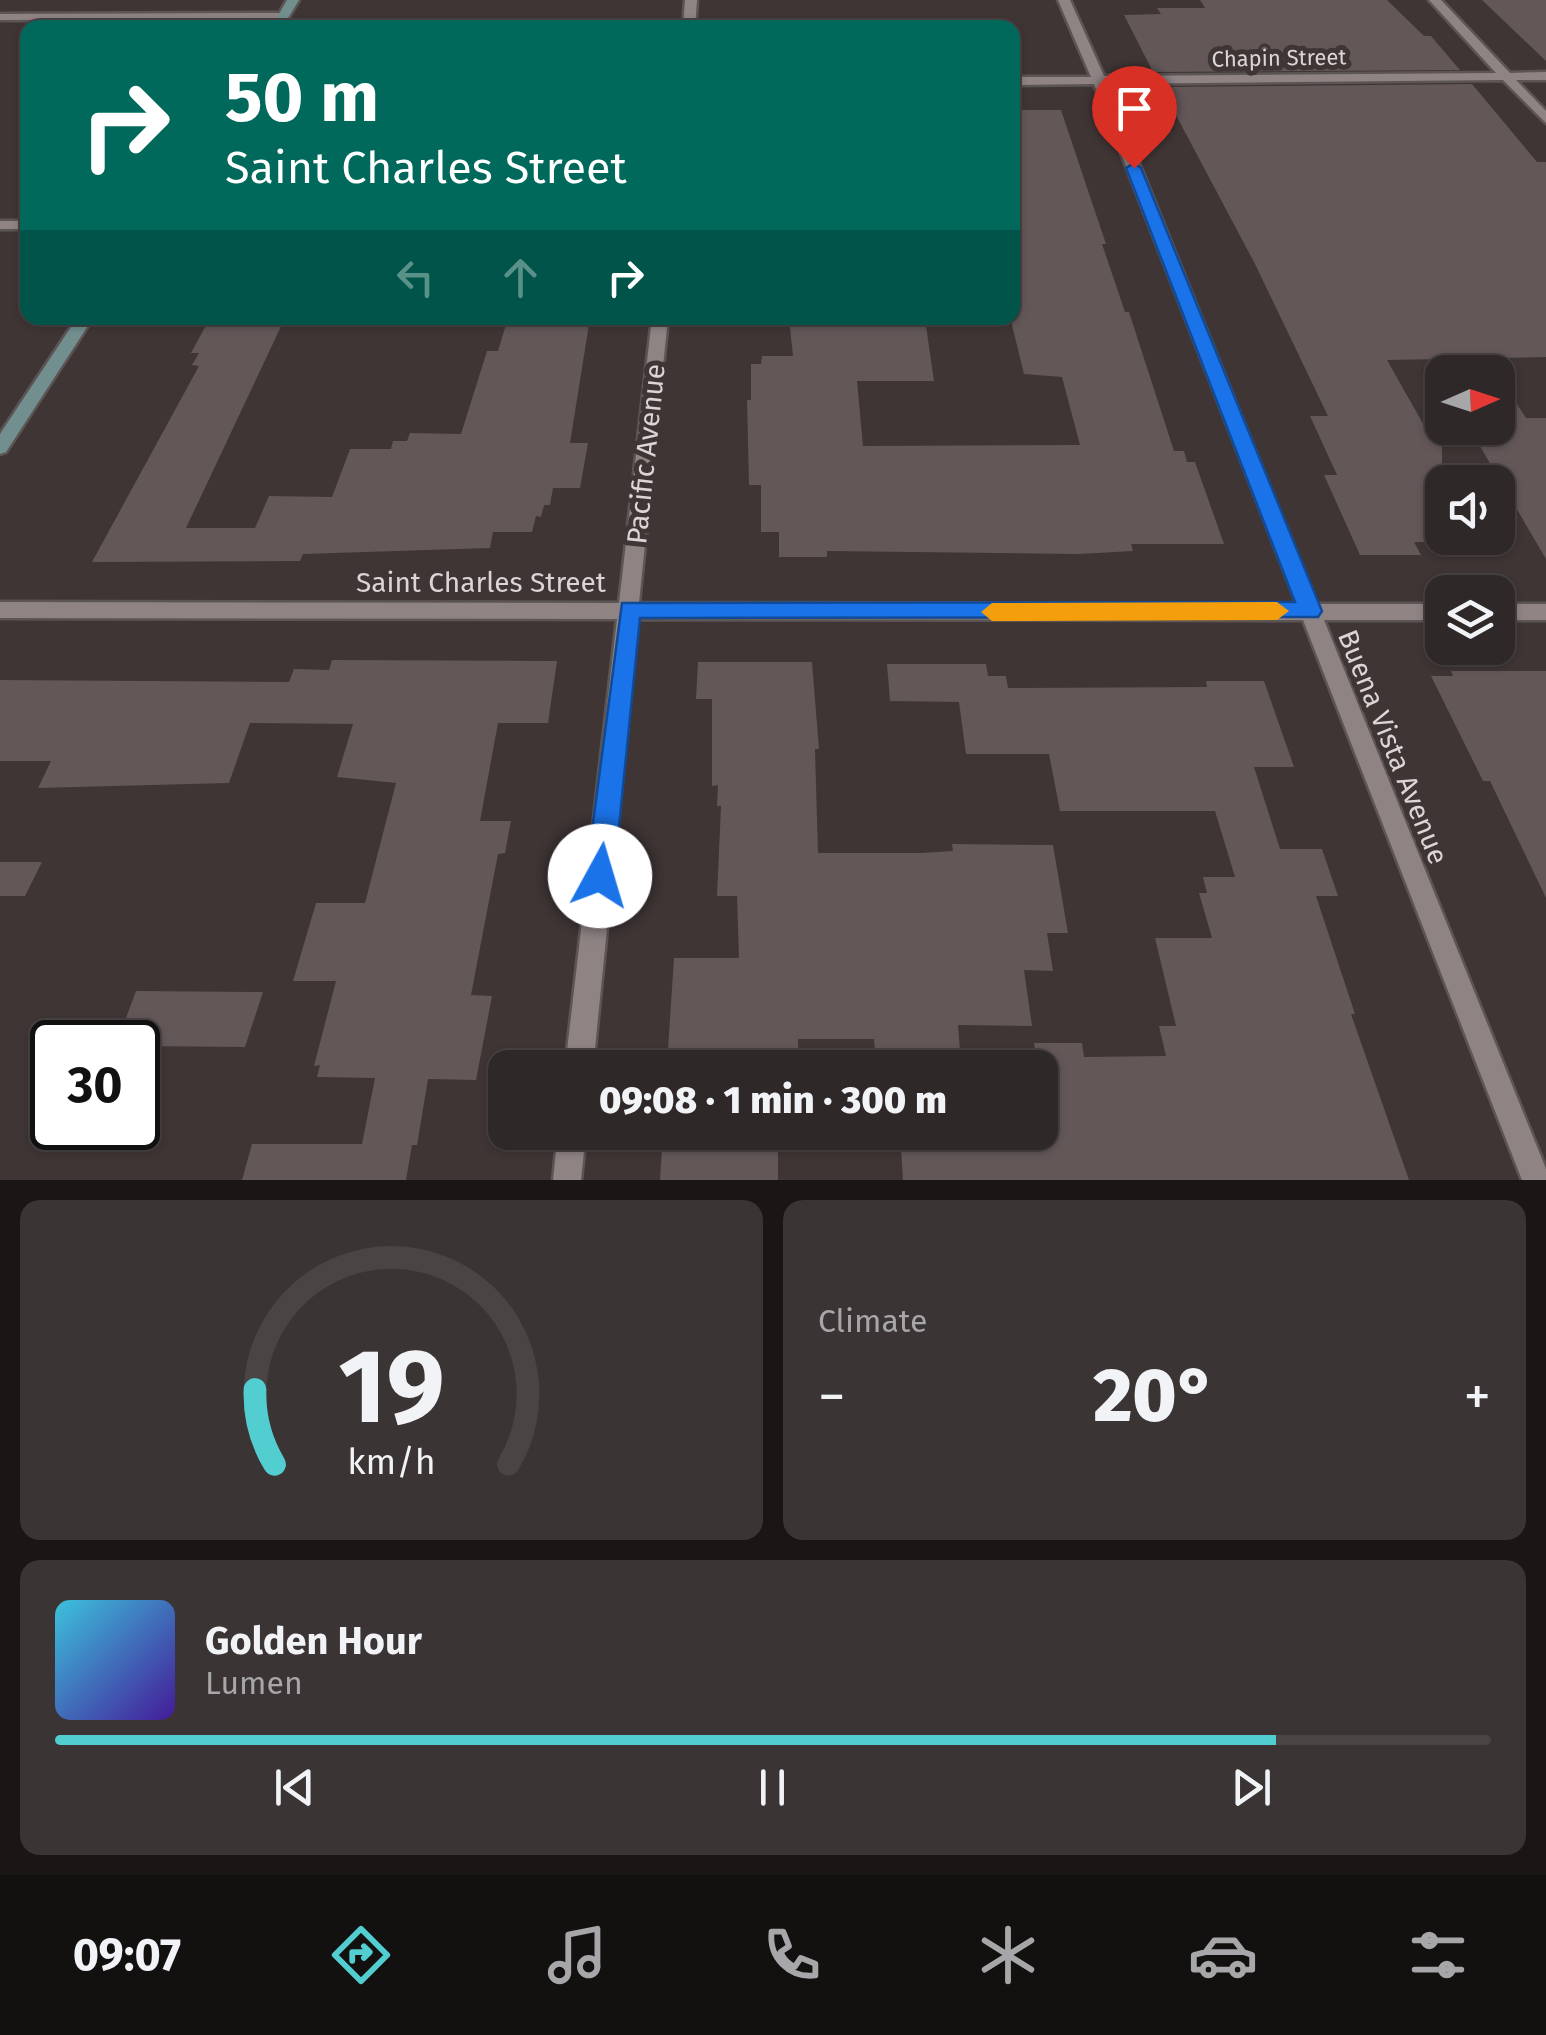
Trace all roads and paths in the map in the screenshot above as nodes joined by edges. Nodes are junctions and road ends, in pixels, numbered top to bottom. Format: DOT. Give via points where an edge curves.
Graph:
graph roads {
  1 [pos="1064,0"];
  2 [pos="1436,0"];
  3 [pos="0,16"];
  4 [pos="187,20"];
  5 [pos="1507,76"];
  6 [pos="1546,76"];
  7 [pos="1099,80"];
  8 [pos="1020,81"];
  9 [pos="1546,119"];
  10 [pos="80,325"];
  11 [pos="659,325"];
  12 [pos="0,448"];
  13 [pos="0,610"];
  14 [pos="630,610"];
  15 [pos="1310,611"];
  16 [pos="1425,612"];
  17 [pos="1515,612"];
  18 [pos="1546,612"];
  19 [pos="581,1050"];
  20 [pos="570,1150"];
  21 [pos="567,1180"];
  22 [pos="1536,1180"];
  1 -- 7 [label="street, Buena Vista Avenue"];
  2 -- 5 [label="street"];
  3 -- 4 [label="street"];
  5 -- 6 [label="street, Chapin Street"];
  5 -- 7 [label="street, Chapin Street"];
  5 -- 9 [label="street"];
  7 -- 8 [label="street, Chapin Street"];
  7 -- 15 [label="street, Buena Vista Avenue"];
  10 -- 12 [label="main road"];
  11 -- 14 [label="street, Pacific Avenue"];
  13 -- 14 [label="street, Saint Charles Street"];
  14 -- 15 [label="street, Saint Charles Street"];
  14 -- 19 [label="street, Pacific Avenue"];
  15 -- 16 [label="street, Saint Charles Street"];
  15 -- 22 [label="street, Buena Vista Avenue"];
  17 -- 18 [label="street"];
  20 -- 21 [label="street"];
}
